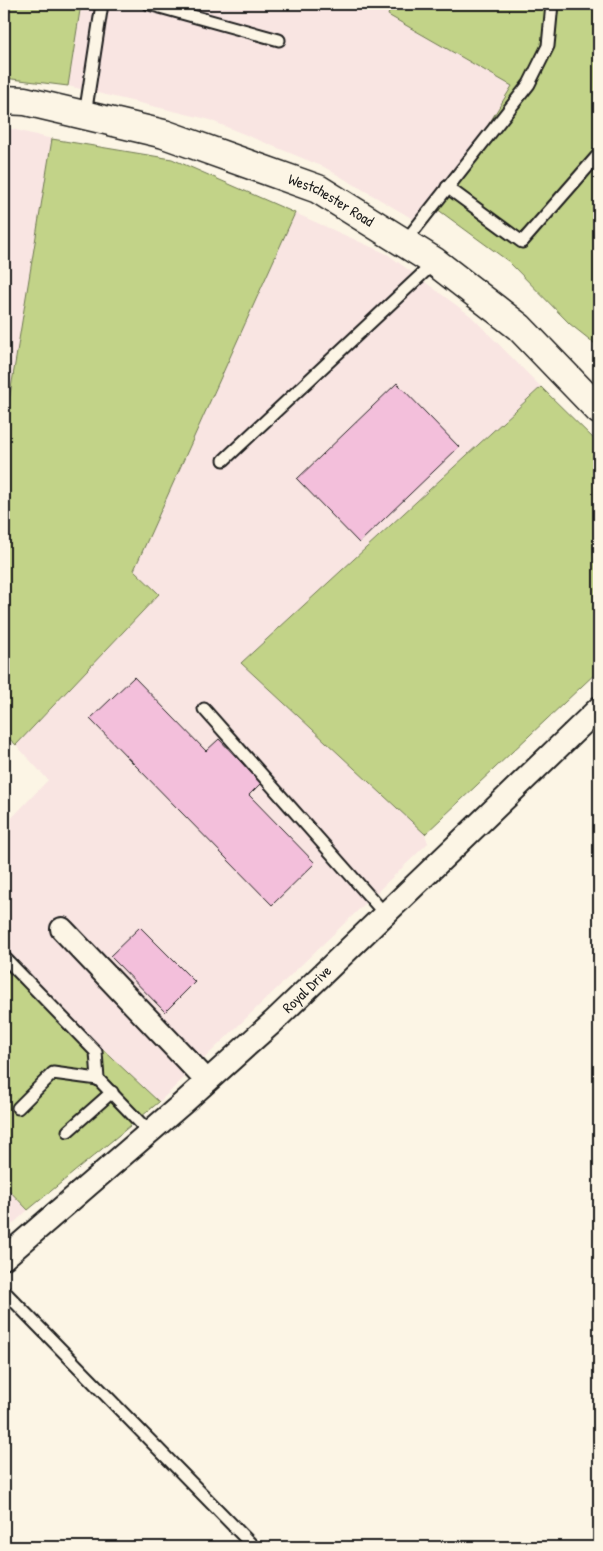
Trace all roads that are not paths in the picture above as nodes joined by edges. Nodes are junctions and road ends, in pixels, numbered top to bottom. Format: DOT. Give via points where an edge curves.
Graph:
graph roads {
  1 [pos="102,4"];
  2 [pos="149,4"];
  3 [pos="552,4"];
  4 [pos="279,40"];
  5 [pos="4,100"];
  6 [pos="85,115"];
  7 [pos="599,154"];
  8 [pos="447,188"];
  9 [pos="404,243"];
  10 [pos="434,262"];
  11 [pos="599,410"];
  12 [pos="224,460"];
  13 [pos="599,708"];
  14 [pos="204,709"];
  15 [pos="385,914"];
  16 [pos="62,929"];
  17 [pos="4,957"];
  18 [pos="98,1079"];
  19 [pos="207,1082"];
  20 [pos="112,1092"];
  21 [pos="18,1108"];
  22 [pos="68,1131"];
  23 [pos="149,1132"];
  24 [pos="4,1258"];
  25 [pos="4,1291"];
  26 [pos="254,1547"];
  1 -- 6 [label="lane"];
  2 -- 4 [label="lane"];
  3 -- 8 [label="lane" via="548,46 529,84"];
  5 -- 6 [label="street, Westchester Road" via="25,101"];
  6 -- 9 [label="street, Westchester Road" via="164,134 318,189"];
  7 -- 8 [label="lane" via="522,242"];
  8 -- 9 [label="lane"];
  9 -- 10 [label="street, Westchester Road"];
  10 -- 11 [label="street, Westchester Road" via="519,327"];
  10 -- 12 [label="lane"];
  13 -- 15 [label="street, Royal Drive"];
  14 -- 15 [label="lane"];
  15 -- 19 [label="street, Royal Drive"];
  16 -- 19 [label="street"];
  17 -- 18 [label="lane" via="96,1052"];
  18 -- 20 [label="lane"];
  18 -- 21 [label="lane" via="53,1073"];
  19 -- 23 [label="street, Royal Drive"];
  20 -- 22 [label="lane"];
  20 -- 23 [label="lane"];
  23 -- 24 [label="street, Royal Drive"];
  25 -- 26 [label="lane"];
}
